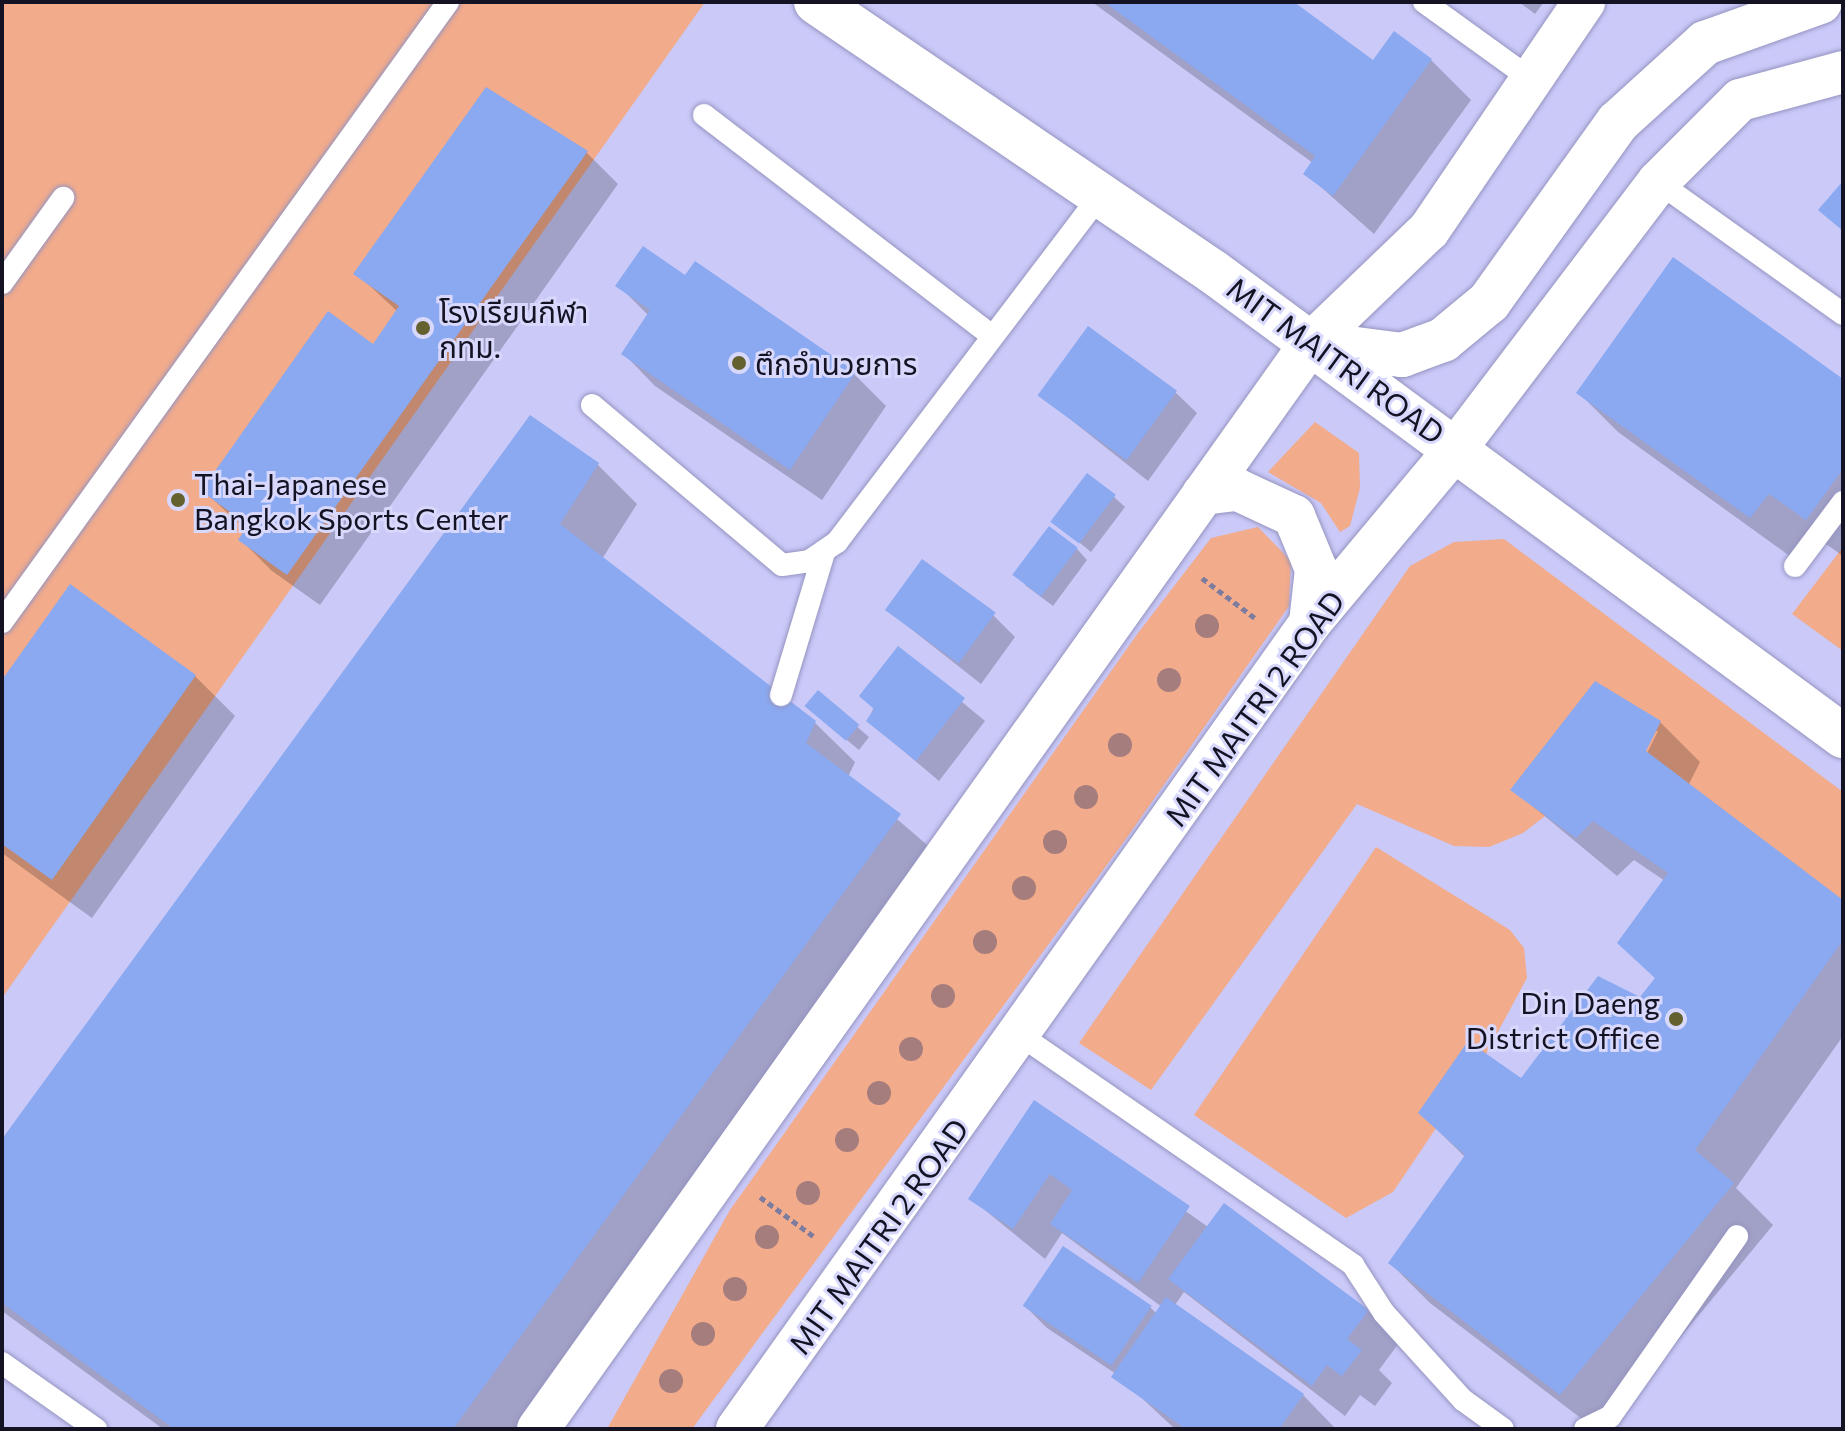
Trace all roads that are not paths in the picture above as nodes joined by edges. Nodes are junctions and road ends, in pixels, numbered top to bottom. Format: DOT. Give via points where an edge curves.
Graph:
graph roads {
  1 [pos="448,2"];
  2 [pos="816,2"];
  3 [pos="1424,2"];
  4 [pos="1584,2"];
  5 [pos="1820,2"];
  6 [pos="1843,72"];
  7 [pos="1535,82"];
  8 [pos="704,115"];
  9 [pos="1658,182"];
  10 [pos="1100,195"];
  11 [pos="63,198"];
  12 [pos="2,283"];
  13 [pos="1843,314"];
  14 [pos="991,335"];
  15 [pos="1311,343"];
  16 [pos="592,405"];
  17 [pos="1457,447"];
  18 [pos="1203,494"];
  19 [pos="1843,502"];
  20 [pos="824,553"];
  21 [pos="1795,566"];
  22 [pos="2,622"];
  23 [pos="1310,623"];
  24 [pos="781,695"];
  25 [pos="1843,736"];
  26 [pos="1023,1037"];
  27 [pos="1737,1236"];
  28 [pos="633,1298"];
  29 [pos="2,1363"];
  30 [pos="96,1429"];
  31 [pos="538,1429"];
  32 [pos="573,1429"];
  33 [pos="737,1429"];
  34 [pos="1503,1429"];
  35 [pos="1585,1429"];
  1 -- 22 [label="lane"];
  2 -- 10 [label="street, MIT MAITRI ROAD"];
  3 -- 7 [label="lane"];
  4 -- 7 [label="street"];
  5 -- 15 [label="street" via="1705,43 1618,122 1489,302 1443,340 1402,355"];
  6 -- 9 [label="street, MIT MAITRI 2 ROAD" via="1740,100"];
  7 -- 15 [label="street" via="1429,230"];
  8 -- 14 [label="lane"];
  9 -- 13 [label="lane"];
  9 -- 17 [label="street, MIT MAITRI 2 ROAD"];
  10 -- 14 [label="lane"];
  10 -- 15 [label="street, MIT MAITRI ROAD"];
  11 -- 12 [label="lane"];
  14 -- 20 [label="lane"];
  15 -- 17 [label="street, MIT MAITRI ROAD"];
  15 -- 18 [label="street"];
  16 -- 20 [label="lane" via="782,565"];
  17 -- 23 [label="street, MIT MAITRI 2 ROAD"];
  17 -- 25 [label="street, MIT MAITRI ROAD"];
  18 -- 23 [label="street" via="1238,490 1294,516 1316,569"];
  18 -- 28 [label="street"];
  19 -- 21 [label="lane"];
  20 -- 24 [label="lane"];
  23 -- 26 [label="street, MIT MAITRI 2 ROAD"];
  26 -- 33 [label="street, MIT MAITRI 2 ROAD"];
  26 -- 34 [label="lane" via="1353,1265 1403,1335 1463,1400"];
  27 -- 35 [label="lane" via="1610,1417"];
  28 -- 31 [label="street"];
  28 -- 32 [label="street"];
  29 -- 30 [label="lane"];
}
